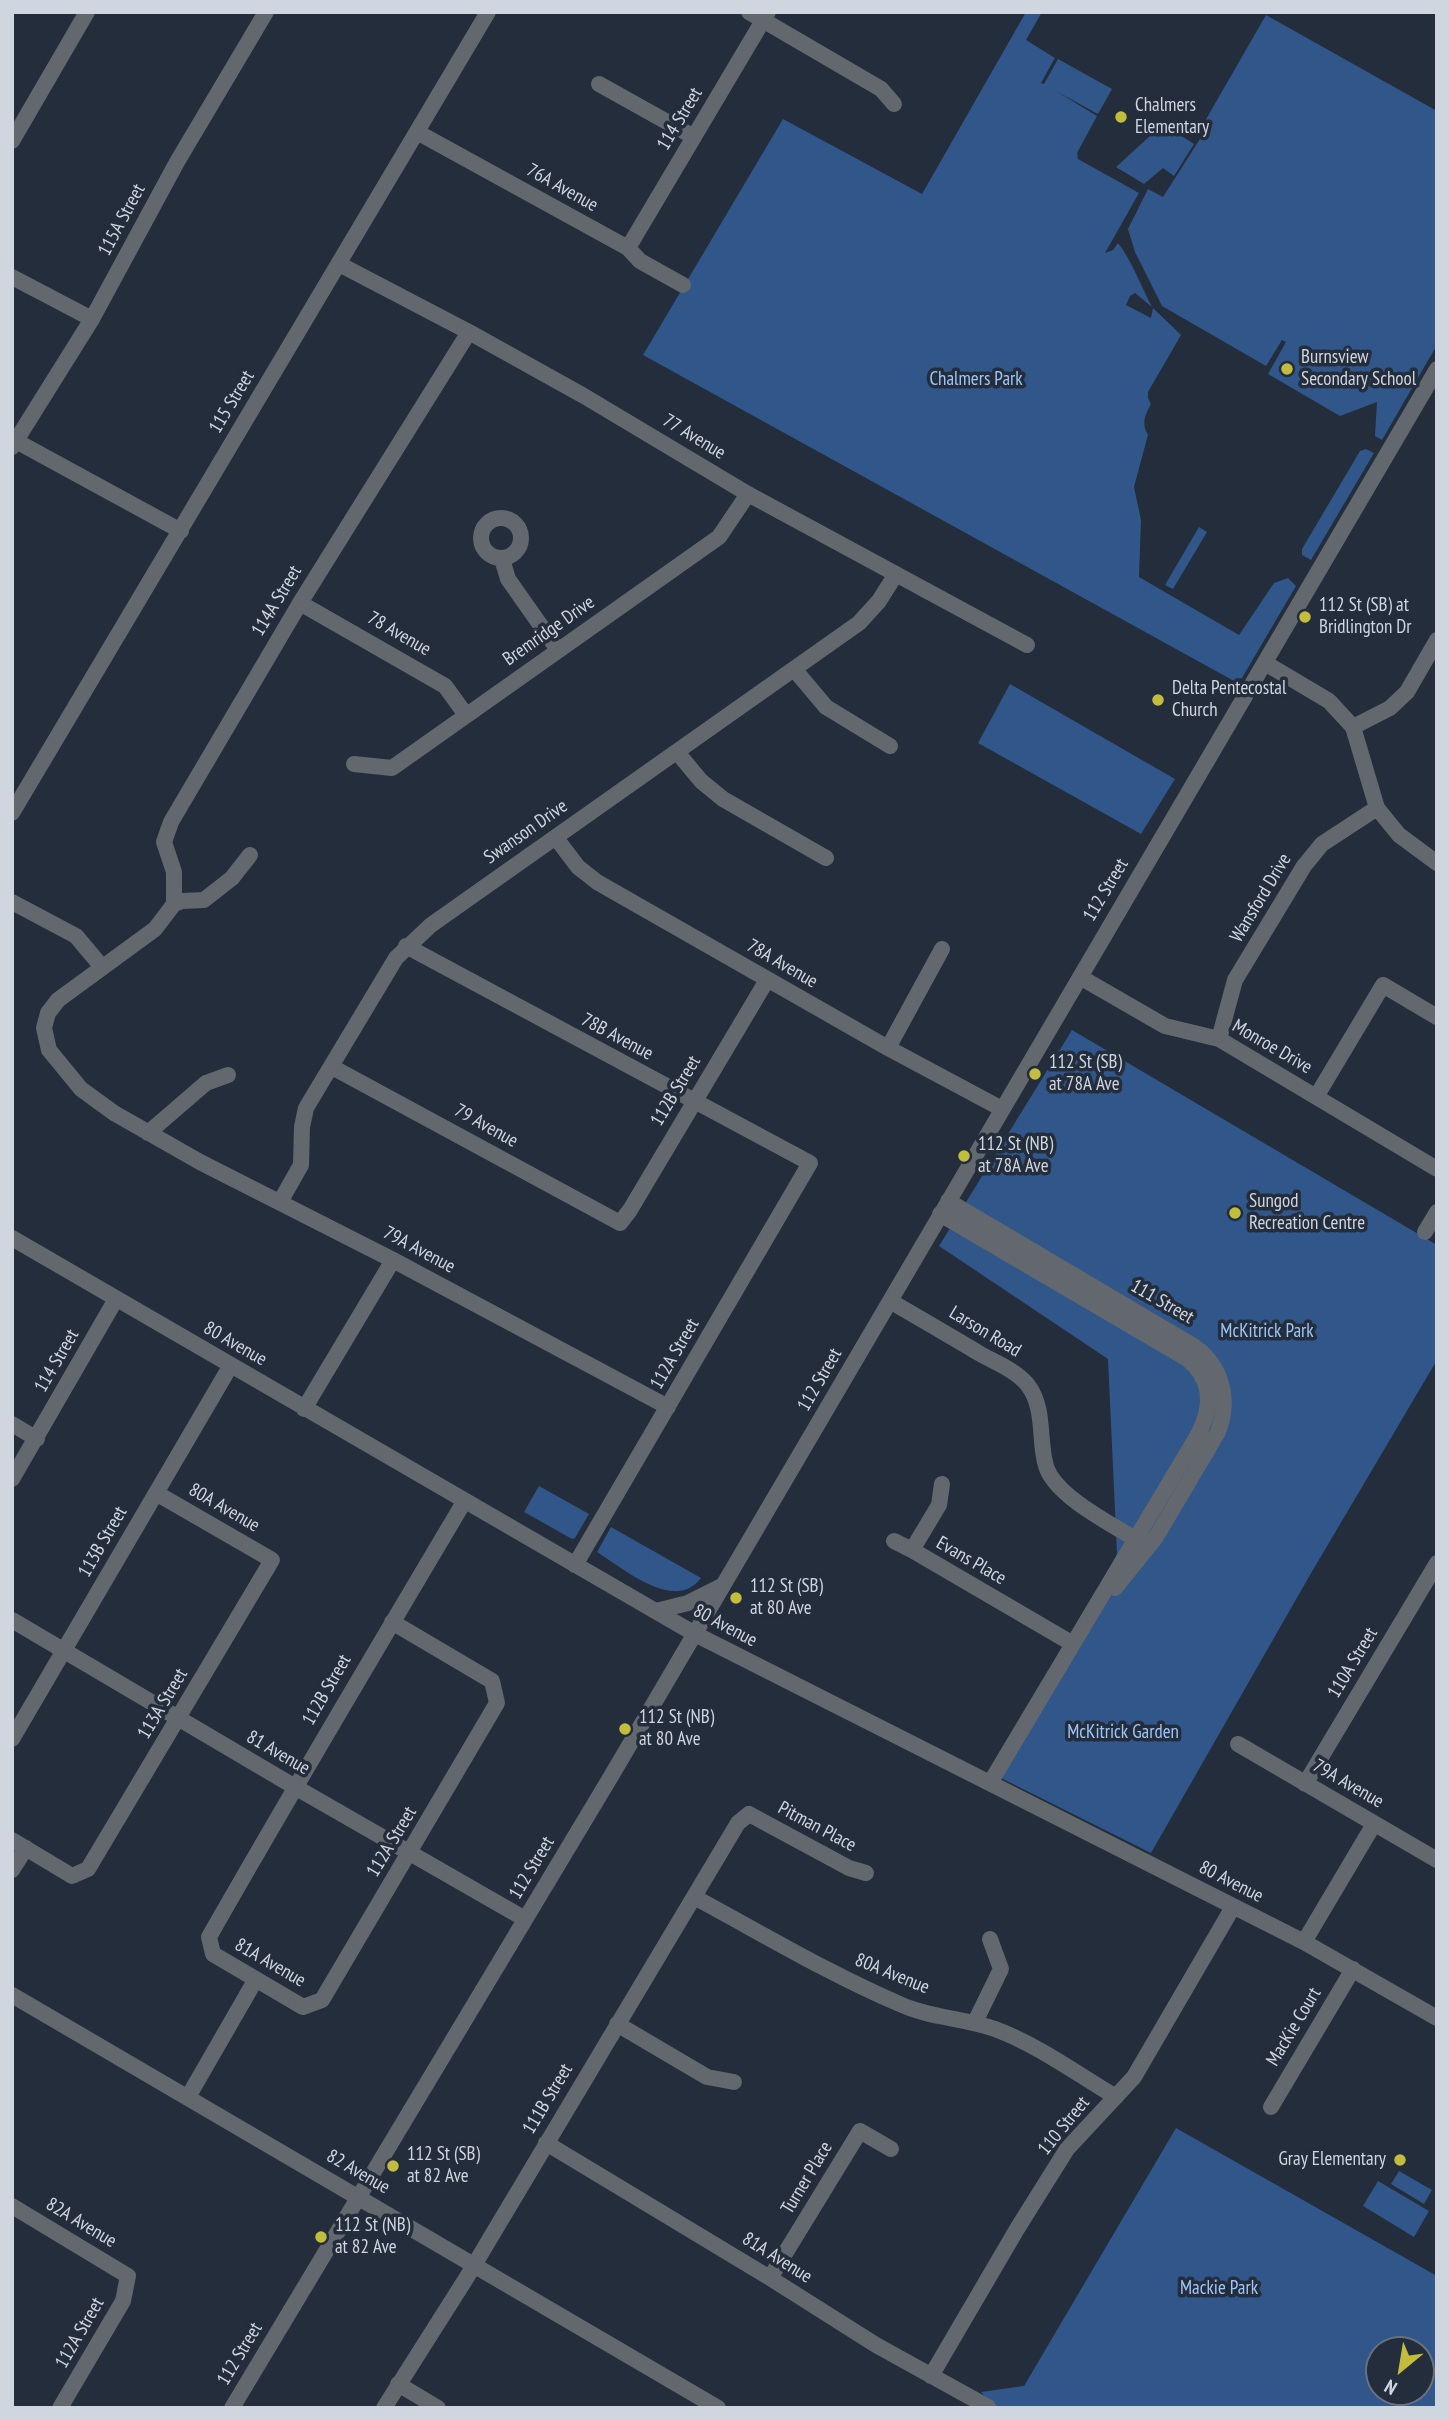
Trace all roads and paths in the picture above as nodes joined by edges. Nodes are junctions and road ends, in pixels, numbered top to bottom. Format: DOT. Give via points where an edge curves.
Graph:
graph roads {
  1 [pos="87,12"];
  2 [pos="266,12"];
  3 [pos="488,12"];
  4 [pos="760,15"];
  5 [pos="599,84"];
  6 [pos="894,104"];
  7 [pos="417,132"];
  8 [pos="694,137"];
  9 [pos="12,141"];
  10 [pos="628,248"];
  11 [pos="339,264"];
  12 [pos="12,276"];
  13 [pos="683,285"];
  14 [pos="92,319"];
  15 [pos="469,332"];
  16 [pos="1437,369"];
  17 [pos="14,444"];
  18 [pos="748,494"];
  19 [pos="181,531"];
  20 [pos="502,559"];
  21 [pos="896,574"];
  22 [pos="300,603"];
  23 [pos="1437,640"];
  24 [pos="1027,646"];
  25 [pos="558,650"];
  26 [pos="1265,663"];
  27 [pos="794,670"];
  28 [pos="466,715"];
  29 [pos="1353,727"];
  30 [pos="890,746"];
  31 [pos="677,752"];
  32 [pos="354,764"];
  33 [pos="1377,808"];
  34 [pos="12,813"];
  35 [pos="556,838"];
  36 [pos="250,855"];
  37 [pos="826,858"];
  38 [pos="1437,863"];
  39 [pos="12,902"];
  40 [pos="174,904"];
  41 [pos="406,946"];
  42 [pos="942,949"];
  43 [pos="102,967"];
  44 [pos="1080,977"];
  45 [pos="767,979"];
  46 [pos="1437,1017"];
  47 [pos="1219,1039"];
  48 [pos="888,1048"];
  49 [pos="332,1067"];
  50 [pos="228,1075"];
  51 [pos="1316,1097"];
  52 [pos="694,1102"];
  53 [pos="1002,1109"];
  54 [pos="148,1133"];
  55 [pos="810,1164"];
  56 [pos="1437,1169"];
  57 [pos="280,1202"];
  58 [pos="944,1207"];
  59 [pos="1437,1212"];
  60 [pos="620,1223"];
  61 [pos="1425,1232"];
  62 [pos="12,1238"];
  63 [pos="393,1261"];
  64 [pos="116,1299"];
  65 [pos="890,1301"];
  66 [pos="231,1365"];
  67 [pos="668,1407"];
  68 [pos="304,1409"];
  69 [pos="12,1424"];
  70 [pos="37,1439"];
  71 [pos="12,1479"];
  72 [pos="942,1484"];
  73 [pos="156,1493"];
  74 [pos="464,1502"];
  75 [pos="1135,1539"];
  76 [pos="894,1541"];
  77 [pos="912,1550"];
  78 [pos="272,1560"];
  79 [pos="1437,1563"];
  80 [pos="575,1564"];
  81 [pos="722,1586"];
  82 [pos="1095,1607"];
  83 [pos="656,1611"];
  84 [pos="12,1620"];
  85 [pos="392,1622"];
  86 [pos="695,1634"];
  87 [pos="1073,1644"];
  88 [pos="64,1651"];
  89 [pos="178,1719"];
  90 [pos="12,1739"];
  91 [pos="1238,1744"];
  92 [pos="990,1783"];
  93 [pos="1305,1784"];
  94 [pos="295,1787"];
  95 [pos="749,1814"];
  96 [pos="1374,1824"];
  97 [pos="19,1844"];
  98 [pos="411,1853"];
  99 [pos="1437,1860"];
  100 [pos="12,1870"];
  101 [pos="866,1873"];
  102 [pos="694,1897"];
  103 [pos="1233,1907"];
  104 [pos="525,1919"];
  105 [pos="209,1937"];
  106 [pos="990,1939"];
  107 [pos="1304,1942"];
  108 [pos="1353,1969"];
  109 [pos="256,1979"];
  110 [pos="12,1995"];
  111 [pos="322,2000"];
  112 [pos="1437,2018"];
  113 [pos="975,2022"];
  114 [pos="617,2024"];
  115 [pos="734,2082"];
  116 [pos="188,2097"];
  117 [pos="1116,2097"];
  118 [pos="1271,2107"];
  119 [pos="546,2144"];
  120 [pos="891,2149"];
  121 [pos="358,2197"];
  122 [pos="12,2206"];
  123 [pos="474,2265"];
  124 [pos="128,2276"];
  125 [pos="770,2278"];
  126 [pos="931,2376"];
  127 [pos="398,2384"];
  128 [pos="988,2407"];
  129 [pos="60,2408"];
  130 [pos="232,2408"];
  131 [pos="384,2408"];
  132 [pos="438,2408"];
  133 [pos="718,2408"];
  1 -- 9 [label="street"];
  2 -- 14 [label="street, 115A Street"];
  3 -- 7 [label="street, 115 Street"];
  4 -- 6 [label="street" via="881,89"];
  4 -- 8 [label="street, 114 Street"];
  5 -- 8 [label="street"];
  7 -- 10 [label="street, 76A Avenue"];
  7 -- 11 [label="street, 115 Street"];
  8 -- 10 [label="street, 114 Street"];
  10 -- 13 [label="street, 76A Avenue" via="640,261"];
  11 -- 15 [label="street, 77 Avenue"];
  11 -- 19 [label="street, 115 Street"];
  12 -- 14 [label="street"];
  14 -- 17 [label="street, 115A Street"];
  15 -- 18 [label="street, 77 Avenue"];
  15 -- 22 [label="street, 114A Street"];
  16 -- 26 [label="street, 112 Street"];
  17 -- 19 [label="street"];
  18 -- 21 [label="street, 77 Avenue"];
  18 -- 25 [label="street, Bremridge Drive" via="719,537"];
  19 -- 34 [label="street, 115 Street"];
  20 -- 25 [label="street" via="508,579"];
  21 -- 24 [label="street, 77 Avenue"];
  21 -- 27 [label="street, Swanson Drive" via="859,623"];
  22 -- 28 [label="street, 78 Avenue" via="445,686"];
  22 -- 40 [label="street, 114A Street" via="171,822 164,842 174,872"];
  23 -- 29 [label="street" via="1407,692 1390,708"];
  25 -- 28 [label="street, Bremridge Drive"];
  26 -- 29 [label="street" via="1329,701"];
  26 -- 44 [label="street, 112 Street"];
  27 -- 30 [label="street" via="826,707"];
  27 -- 31 [label="street, Swanson Drive"];
  28 -- 32 [label="street, Bremridge Drive" via="392,768"];
  29 -- 33 [label="street"];
  31 -- 35 [label="street, Swanson Drive"];
  31 -- 37 [label="street" via="701,782 723,799"];
  33 -- 38 [label="street" via="1399,835"];
  33 -- 47 [label="street, Wansford Drive" via="1322,844 1304,866 1235,981"];
  35 -- 41 [label="street, Swanson Drive"];
  35 -- 45 [label="street, 78A Avenue" via="578,867 597,882"];
  36 -- 40 [label="street" via="232,878 204,900"];
  39 -- 43 [label="street" via="76,936"];
  40 -- 43 [label="street" via="155,929"];
  41 -- 49 [label="street, Swanson Drive"];
  41 -- 52 [label="street, 78B Avenue"];
  42 -- 48 [label="street"];
  43 -- 54 [label="street, 79A Avenue" via="48,1013 44,1028 49,1050 81,1089"];
  44 -- 47 [label="street, Monroe Drive" via="1165,1026"];
  44 -- 53 [label="street, 112 Street"];
  45 -- 48 [label="street, 78A Avenue"];
  45 -- 52 [label="street, 112B Street"];
  46 -- 51 [label="street" via="1383,985"];
  47 -- 51 [label="street, Monroe Drive"];
  48 -- 53 [label="street, 78A Avenue"];
  49 -- 57 [label="street, Swanson Drive" via="306,1108 301,1165"];
  49 -- 60 [label="street, 79 Avenue"];
  50 -- 54 [label="street" via="206,1083"];
  51 -- 56 [label="street, Monroe Drive"];
  52 -- 55 [label="street, 78B Avenue"];
  52 -- 60 [label="street, 112B Street"];
  53 -- 58 [label="street, 112 Street"];
  54 -- 57 [label="street, 79A Avenue"];
  55 -- 67 [label="street, 112A Street"];
  57 -- 63 [label="street, 79A Avenue"];
  58 -- 65 [label="street, 112 Street"];
  58 -- 75 [label="street, 111 Street" via="1186,1358 1202,1375 1209,1397 1204,1422"];
  58 -- 82 [label="street, 111 Street" via="1187,1341 1204,1353 1217,1372 1225,1400 1217,1432 1156,1537"];
  59 -- 61 [label="street"];
  62 -- 64 [label="street, 80 Avenue"];
  63 -- 67 [label="street, 79A Avenue"];
  63 -- 68 [label="street"];
  64 -- 66 [label="street, 80 Avenue"];
  64 -- 70 [label="street, 114 Street"];
  65 -- 75 [label="street, Larson Road" via="1027,1385 1037,1405 1049,1475 1066,1493"];
  65 -- 81 [label="street, 112 Street"];
  66 -- 68 [label="street, 80 Avenue"];
  66 -- 73 [label="street, 113B Street"];
  67 -- 80 [label="street, 112A Street"];
  68 -- 74 [label="street, 80 Avenue"];
  69 -- 70 [label="street"];
  70 -- 71 [label="street, 114 Street"];
  72 -- 77 [label="street, Evans Place" via="939,1505"];
  73 -- 78 [label="street, 80A Avenue"];
  73 -- 88 [label="street, 113B Street"];
  74 -- 80 [label="street, 80 Avenue"];
  74 -- 85 [label="street, 112B Street"];
  75 -- 82 [label="street, 111 Street"];
  76 -- 77 [label="street"];
  77 -- 87 [label="street, Evans Place"];
  78 -- 89 [label="street, 113A Street"];
  79 -- 93 [label="street, 110A Street"];
  80 -- 83 [label="street, 80 Avenue"];
  81 -- 83 [label="street" via="688,1603"];
  81 -- 86 [label="street, 112 Street"];
  82 -- 87 [label="street, 111 Street"];
  83 -- 86 [label="street, 80 Avenue"];
  84 -- 88 [label="street, 81 Avenue"];
  85 -- 94 [label="street, 112B Street"];
  85 -- 98 [label="street, 112A Street" via="492,1681 497,1703"];
  86 -- 92 [label="street, 80 Avenue"];
  86 -- 104 [label="street, 112 Street"];
  87 -- 92 [label="street, 111 Street"];
  88 -- 89 [label="street, 81 Avenue"];
  88 -- 90 [label="street, 113B Street"];
  89 -- 94 [label="street, 81 Avenue"];
  89 -- 97 [label="street, 113A Street" via="88,1869 72,1876"];
  91 -- 93 [label="street, 79A Avenue"];
  92 -- 103 [label="street, 80 Avenue"];
  93 -- 96 [label="street, 79A Avenue"];
  94 -- 98 [label="street, 81 Avenue"];
  94 -- 105 [label="street, 112B Street"];
  95 -- 101 [label="street, Pitman Place"];
  95 -- 102 [label="street, 111B Street" via="738,1823"];
  96 -- 99 [label="street, 79A Avenue"];
  96 -- 107 [label="street"];
  97 -- 100 [label="street"];
  98 -- 104 [label="street, 81 Avenue"];
  98 -- 111 [label="street, 112A Street"];
  102 -- 113 [label="street, 80A Avenue" via="906,2007"];
  102 -- 114 [label="street, 111B Street"];
  103 -- 107 [label="street, 80 Avenue"];
  103 -- 117 [label="street, 110 Street" via="1134,2077"];
  104 -- 121 [label="street, 112 Street"];
  105 -- 109 [label="street, 81A Avenue" via="213,1954"];
  106 -- 113 [label="street" via="1001,1969"];
  107 -- 108 [label="street, 80 Avenue"];
  108 -- 112 [label="street, 80 Avenue"];
  108 -- 118 [label="street, MacKie Court"];
  109 -- 111 [label="street, 81A Avenue" via="303,2007"];
  109 -- 116 [label="street"];
  110 -- 116 [label="street, 82 Avenue"];
  113 -- 117 [label="street, 80A Avenue" via="1030,2045"];
  114 -- 115 [label="street" via="707,2077"];
  114 -- 119 [label="street, 111B Street"];
  116 -- 121 [label="street, 82 Avenue"];
  117 -- 126 [label="street, 110 Street" via="1067,2149"];
  119 -- 123 [label="street, 111B Street"];
  119 -- 125 [label="street, 81A Avenue"];
  120 -- 125 [label="street, Turner Place" via="860,2131"];
  121 -- 123 [label="street, 82 Avenue"];
  121 -- 130 [label="street, 112 Street"];
  122 -- 124 [label="street, 82A Avenue"];
  123 -- 127 [label="street, 111B Street"];
  123 -- 133 [label="street, 82 Avenue"];
  124 -- 129 [label="street, 112A Street" via="123,2301"];
  125 -- 126 [label="street, 81A Avenue"];
  126 -- 128 [label="street, 81A Avenue"];
  127 -- 131 [label="street, 111B Street"];
  127 -- 132 [label="street"];
}
